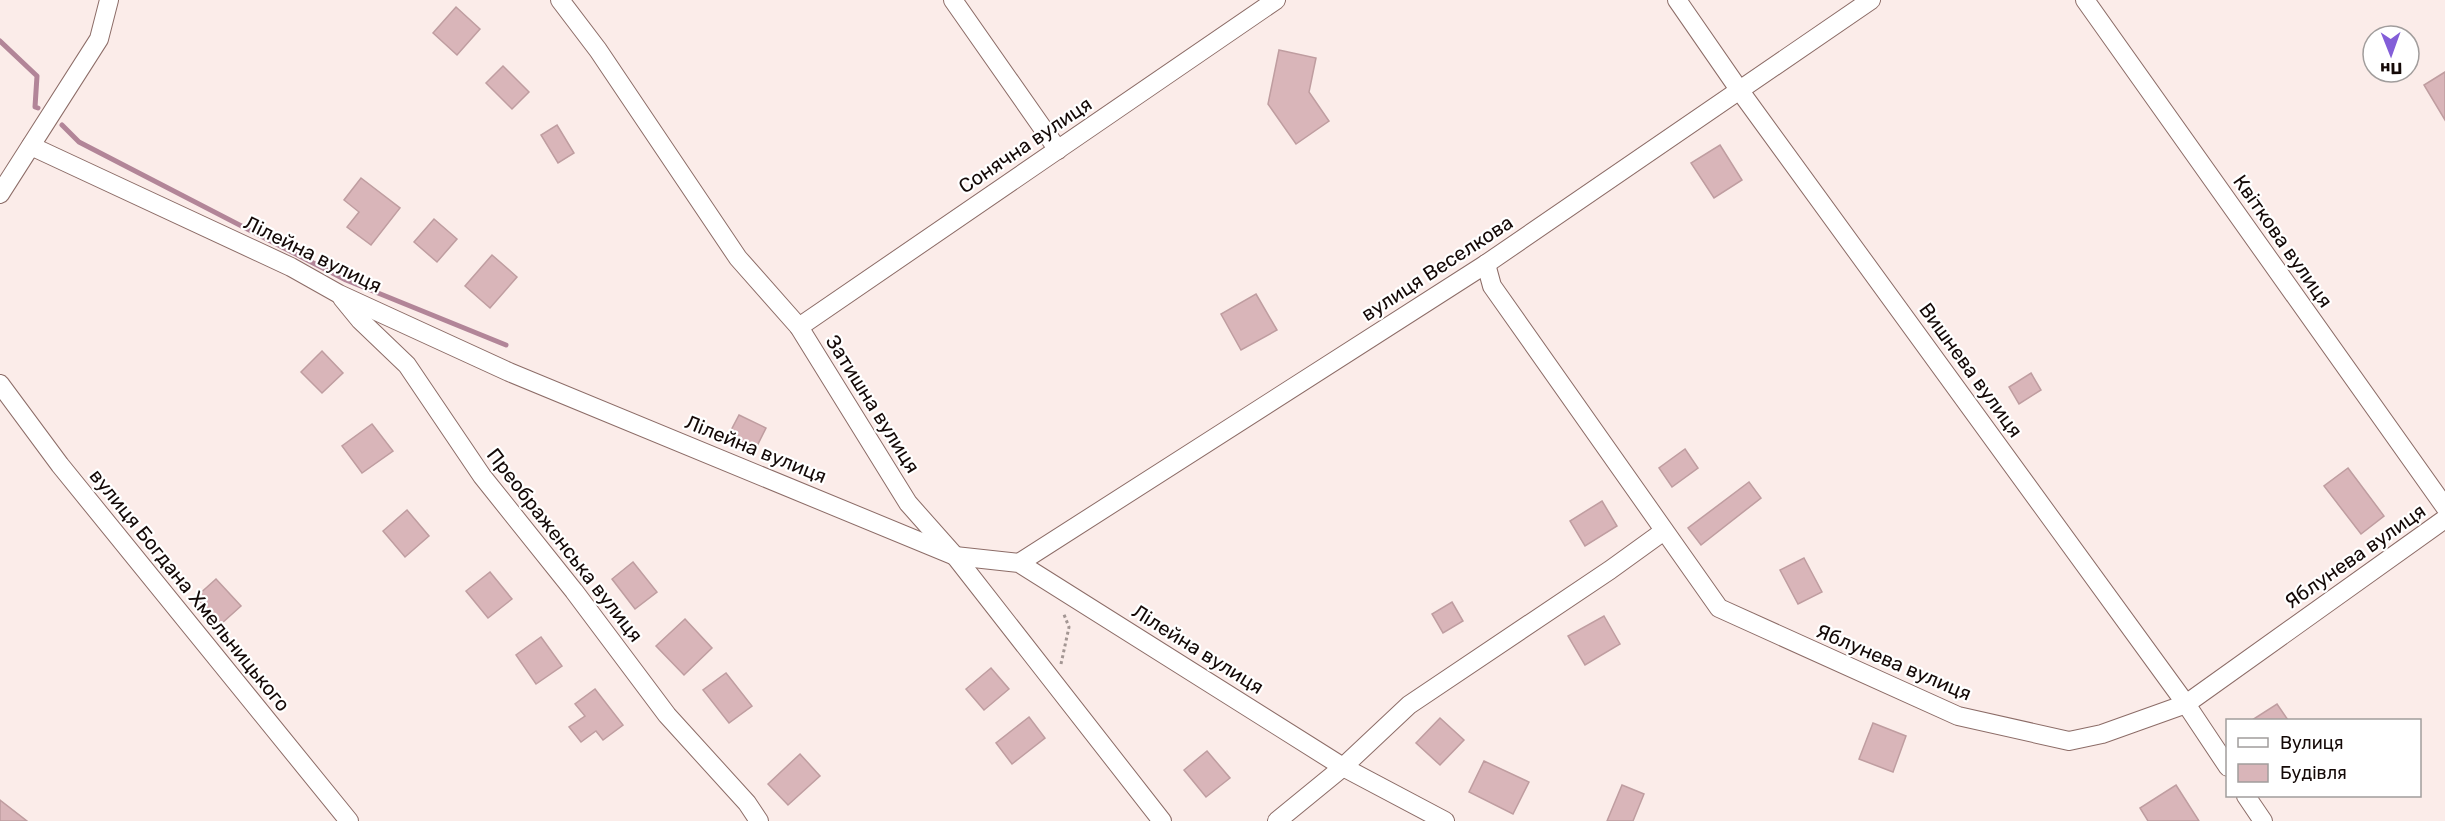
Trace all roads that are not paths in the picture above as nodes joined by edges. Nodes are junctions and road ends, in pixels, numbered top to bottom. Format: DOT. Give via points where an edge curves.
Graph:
graph roads {
  1 [pos="109,0"];
  2 [pos="560,0"];
  3 [pos="953,0"];
  4 [pos="1276,0"];
  5 [pos="1677,0"];
  6 [pos="1871,0"];
  7 [pos="2085,0"];
  8 [pos="1740,91"];
  9 [pos="31,146"];
  10 [pos="1058,150"];
  11 [pos="0,194"];
  12 [pos="1486,264"];
  13 [pos="339,294"];
  14 [pos="799,327"];
  15 [pos="0,384"];
  16 [pos="2445,507"];
  17 [pos="2445,519"];
  18 [pos="1664,531"];
  19 [pos="955,556"];
  20 [pos="1019,563"];
  21 [pos="2186,704"];
  22 [pos="2226,764"];
  23 [pos="1343,767"];
  24 [pos="2247,797"];
  25 [pos="349,821"];
  26 [pos="759,821"];
  27 [pos="1162,821"];
  28 [pos="1277,821"];
  29 [pos="1445,821"];
  30 [pos="2263,821"];
  1 -- 9 [label="street" via="99,39"];
  2 -- 14 [label="street, Затишна вулиця" via="738,258"];
  3 -- 10 [label="street"];
  4 -- 10 [label="street, Сонячна вулиця"];
  5 -- 8 [label="street, Вишнева вулиця"];
  6 -- 8 [label="street, вулиця Веселкова"];
  7 -- 16 [label="street, Квіткова вулиця"];
  8 -- 12 [label="street, вулиця Веселкова"];
  8 -- 21 [label="street, Вишнева вулиця"];
  9 -- 11 [label="street"];
  9 -- 13 [label="street, Лілейна вулиця" via="291,267"];
  10 -- 14 [label="street, Сонячна вулиця"];
  12 -- 18 [label="street, Яблунева вулиця" via="1492,286"];
  12 -- 20 [label="street, вулиця Веселкова"];
  13 -- 19 [label="street, Лілейна вулиця" via="509,372"];
  13 -- 26 [label="street, Преображенська вулиця" via="407,365 482,476 667,715"];
  14 -- 19 [label="street, Затишна вулиця" via="908,503"];
  15 -- 25 [label="street, вулиця Богдана Хмельницького" via="60,465"];
  17 -- 21 [label="street, Яблунева вулиця"];
  18 -- 21 [label="street, Яблунева вулиця" via="1719,608 1958,716 2069,741 2102,734"];
  18 -- 23 [label="street" via="1409,705"];
  19 -- 20 [label="street, Лілейна вулиця"];
  19 -- 27 [label="street, Затишна вулиця"];
  20 -- 23 [label="street, Лілейна вулиця"];
  21 -- 22 [label="street, Вишнева вулиця"];
  23 -- 28 [label="street"];
  23 -- 29 [label="street, Лілейна вулиця"];
  24 -- 30 [label="street"];
}
